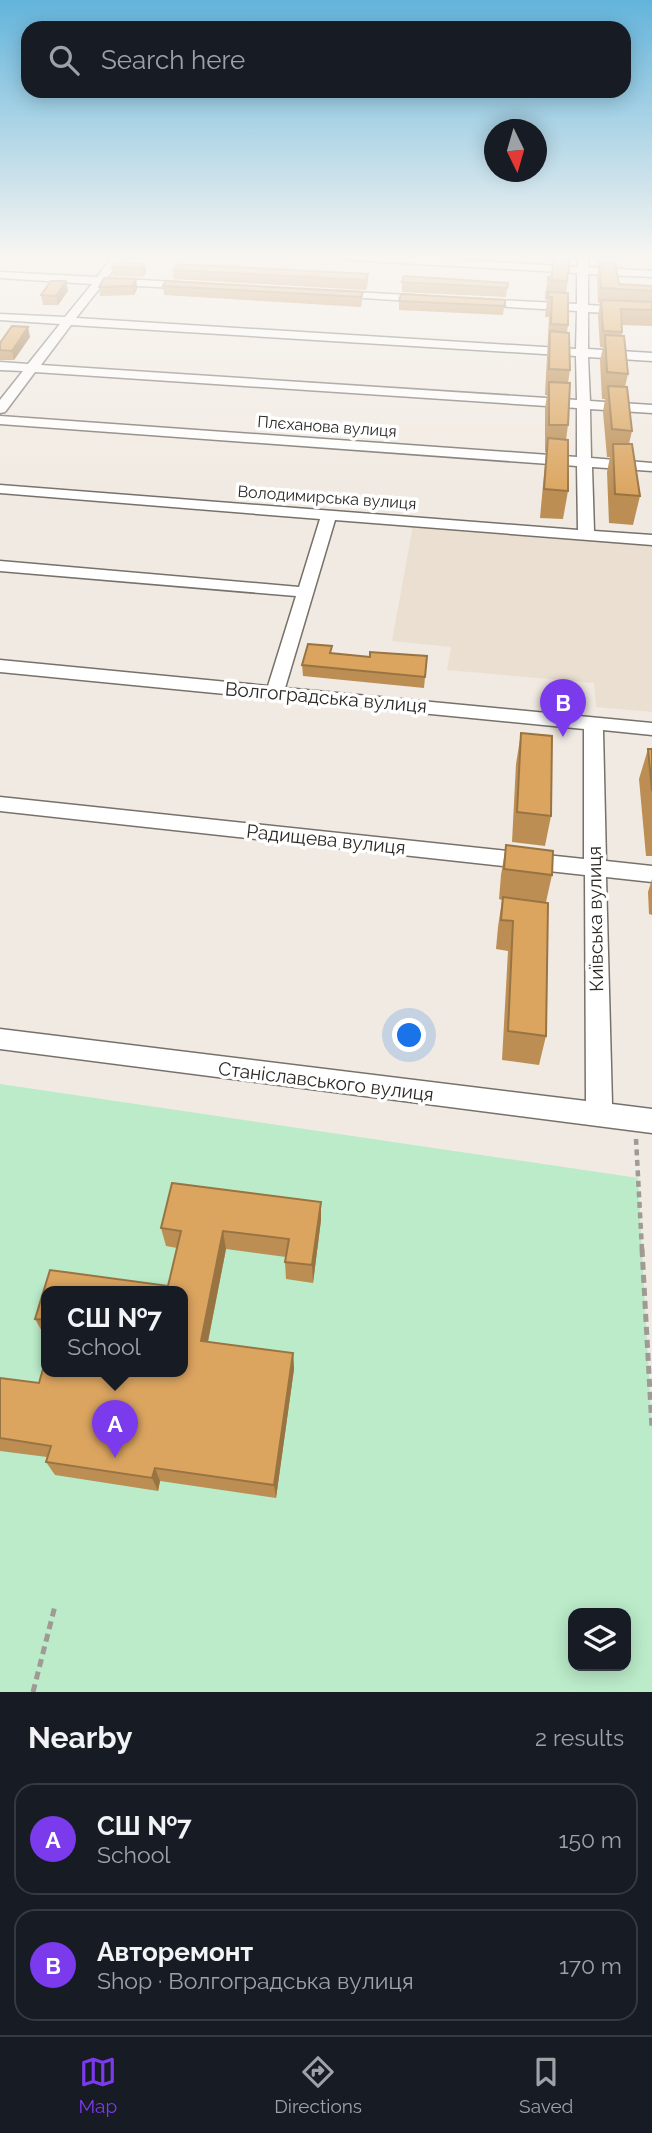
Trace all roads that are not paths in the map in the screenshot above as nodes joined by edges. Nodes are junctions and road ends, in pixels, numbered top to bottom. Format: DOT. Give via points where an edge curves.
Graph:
graph roads {
  1 [pos="57,336"];
  2 [pos="325,336"];
  3 [pos="582,336"];
  4 [pos="582,352"];
  5 [pos="652,356"];
  6 [pos="0,366"];
  7 [pos="33,368"];
  8 [pos="584,405"];
  9 [pos="0,409"];
  10 [pos="652,409"];
  11 [pos="0,420"];
  12 [pos="586,462"];
  13 [pos="652,467"];
  14 [pos="0,488"];
  15 [pos="329,515"];
  16 [pos="586,534"];
  17 [pos="652,540"];
  18 [pos="0,566"];
  19 [pos="305,593"];
  20 [pos="0,666"];
  21 [pos="275,692"];
  22 [pos="593,723"];
  23 [pos="652,729"];
  24 [pos="0,804"];
  25 [pos="593,868"];
  26 [pos="652,874"];
  27 [pos="0,1040"];
  28 [pos="599,1115"];
  29 [pos="643,1120"];
  1 -- 7 [label="street"];
  2 -- 4 [label="street"];
  3 -- 4 [label="street"];
  4 -- 5 [label="street"];
  4 -- 8 [label="street"];
  6 -- 7 [label="street"];
  7 -- 8 [label="street"];
  7 -- 9 [label="street"];
  8 -- 10 [label="street"];
  8 -- 12 [label="street"];
  11 -- 12 [label="street, Плєханова вулиця"];
  12 -- 13 [label="street, Плєханова вулиця"];
  12 -- 16 [label="street"];
  14 -- 15 [label="street, Володимирська вулиця"];
  15 -- 16 [label="street, Володимирська вулиця"];
  15 -- 19 [label="street"];
  16 -- 17 [label="street, Володимирська вулиця"];
  18 -- 19 [label="street"];
  19 -- 21 [label="street"];
  20 -- 21 [label="street, Волгоградська вулиця"];
  21 -- 22 [label="street, Волгоградська вулиця"];
  22 -- 23 [label="street, Волгоградська вулиця"];
  22 -- 25 [label="street, Київська вулиця"];
  24 -- 25 [label="street, Радищева вулиця"];
  25 -- 26 [label="street, Радищева вулиця"];
  25 -- 28 [label="street, Київська вулиця"];
  27 -- 28 [label="street, Станіславського вулиця"];
  28 -- 29 [label="street, Станіславського вулиця"];
}
